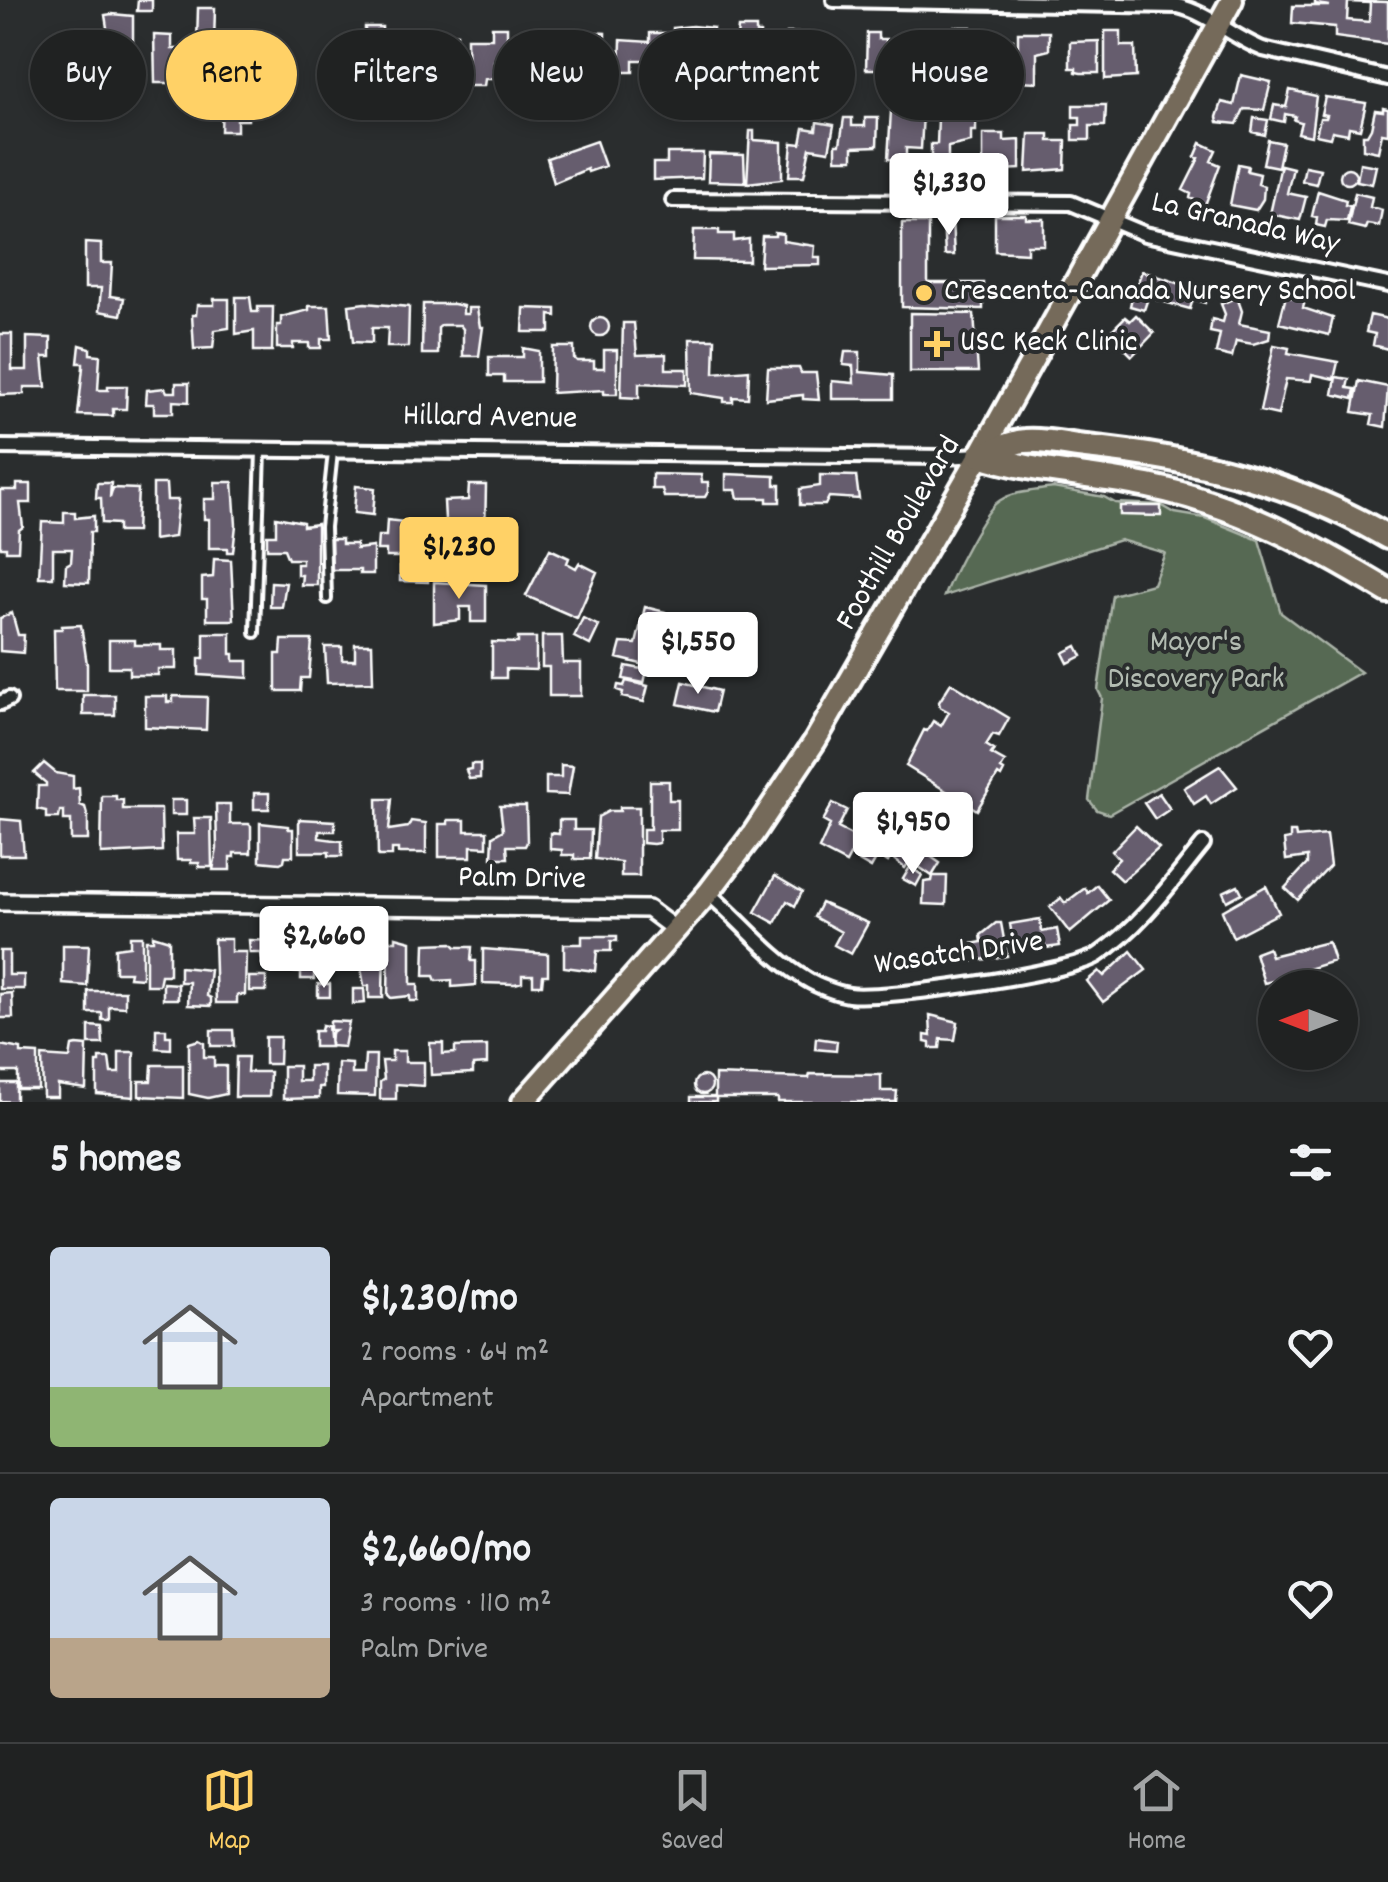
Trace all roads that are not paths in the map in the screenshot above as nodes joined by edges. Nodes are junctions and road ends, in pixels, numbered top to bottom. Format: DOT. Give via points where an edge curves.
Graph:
graph roads {
  1 [pos="834,0"];
  2 [pos="1232,0"];
  3 [pos="1217,26"];
  4 [pos="1388,78"];
  5 [pos="673,200"];
  6 [pos="1110,219"];
  7 [pos="1388,285"];
  8 [pos="0,447"];
  9 [pos="261,450"];
  10 [pos="334,450"];
  11 [pos="980,455"];
  12 [pos="1388,537"];
  13 [pos="1388,591"];
  14 [pos="326,599"];
  15 [pos="255,633"];
  16 [pos="1203,844"];
  17 [pos="708,893"];
  18 [pos="0,902"];
  19 [pos="676,930"];
  20 [pos="523,1102"];
  1 -- 3 [label="street" via="1178,6"];
  2 -- 3 [label="main road, Foothill Boulevard"];
  3 -- 4 [label="street" via="1263,49"];
  3 -- 6 [label="main road, Foothill Boulevard"];
  5 -- 6 [label="street, La Granada Way" via="1071,203"];
  6 -- 7 [label="street, La Granada Way" via="1145,234"];
  6 -- 11 [label="main road, Foothill Boulevard"];
  8 -- 9 [label="street, Hillard Avenue"];
  9 -- 10 [label="street, Hillard Avenue"];
  9 -- 15 [label="lane"];
  10 -- 11 [label="street, Hillard Avenue"];
  10 -- 14 [label="lane"];
  11 -- 12 [label="highway, Hillard Avenue" via="1025,440 1210,465 1292,491"];
  11 -- 13 [label="highway, Hillard Avenue" via="1211,502 1272,525"];
  11 -- 17 [label="main road, Foothill Boulevard" via="815,741"];
  16 -- 17 [label="street, Wasatch Drive" via="1143,916 1075,966 876,996 846,995 808,980"];
  17 -- 19 [label="main road, Foothill Boulevard"];
  18 -- 19 [label="street, Palm Drive" via="648,908"];
  19 -- 20 [label="main road, Foothill Boulevard"];
}
